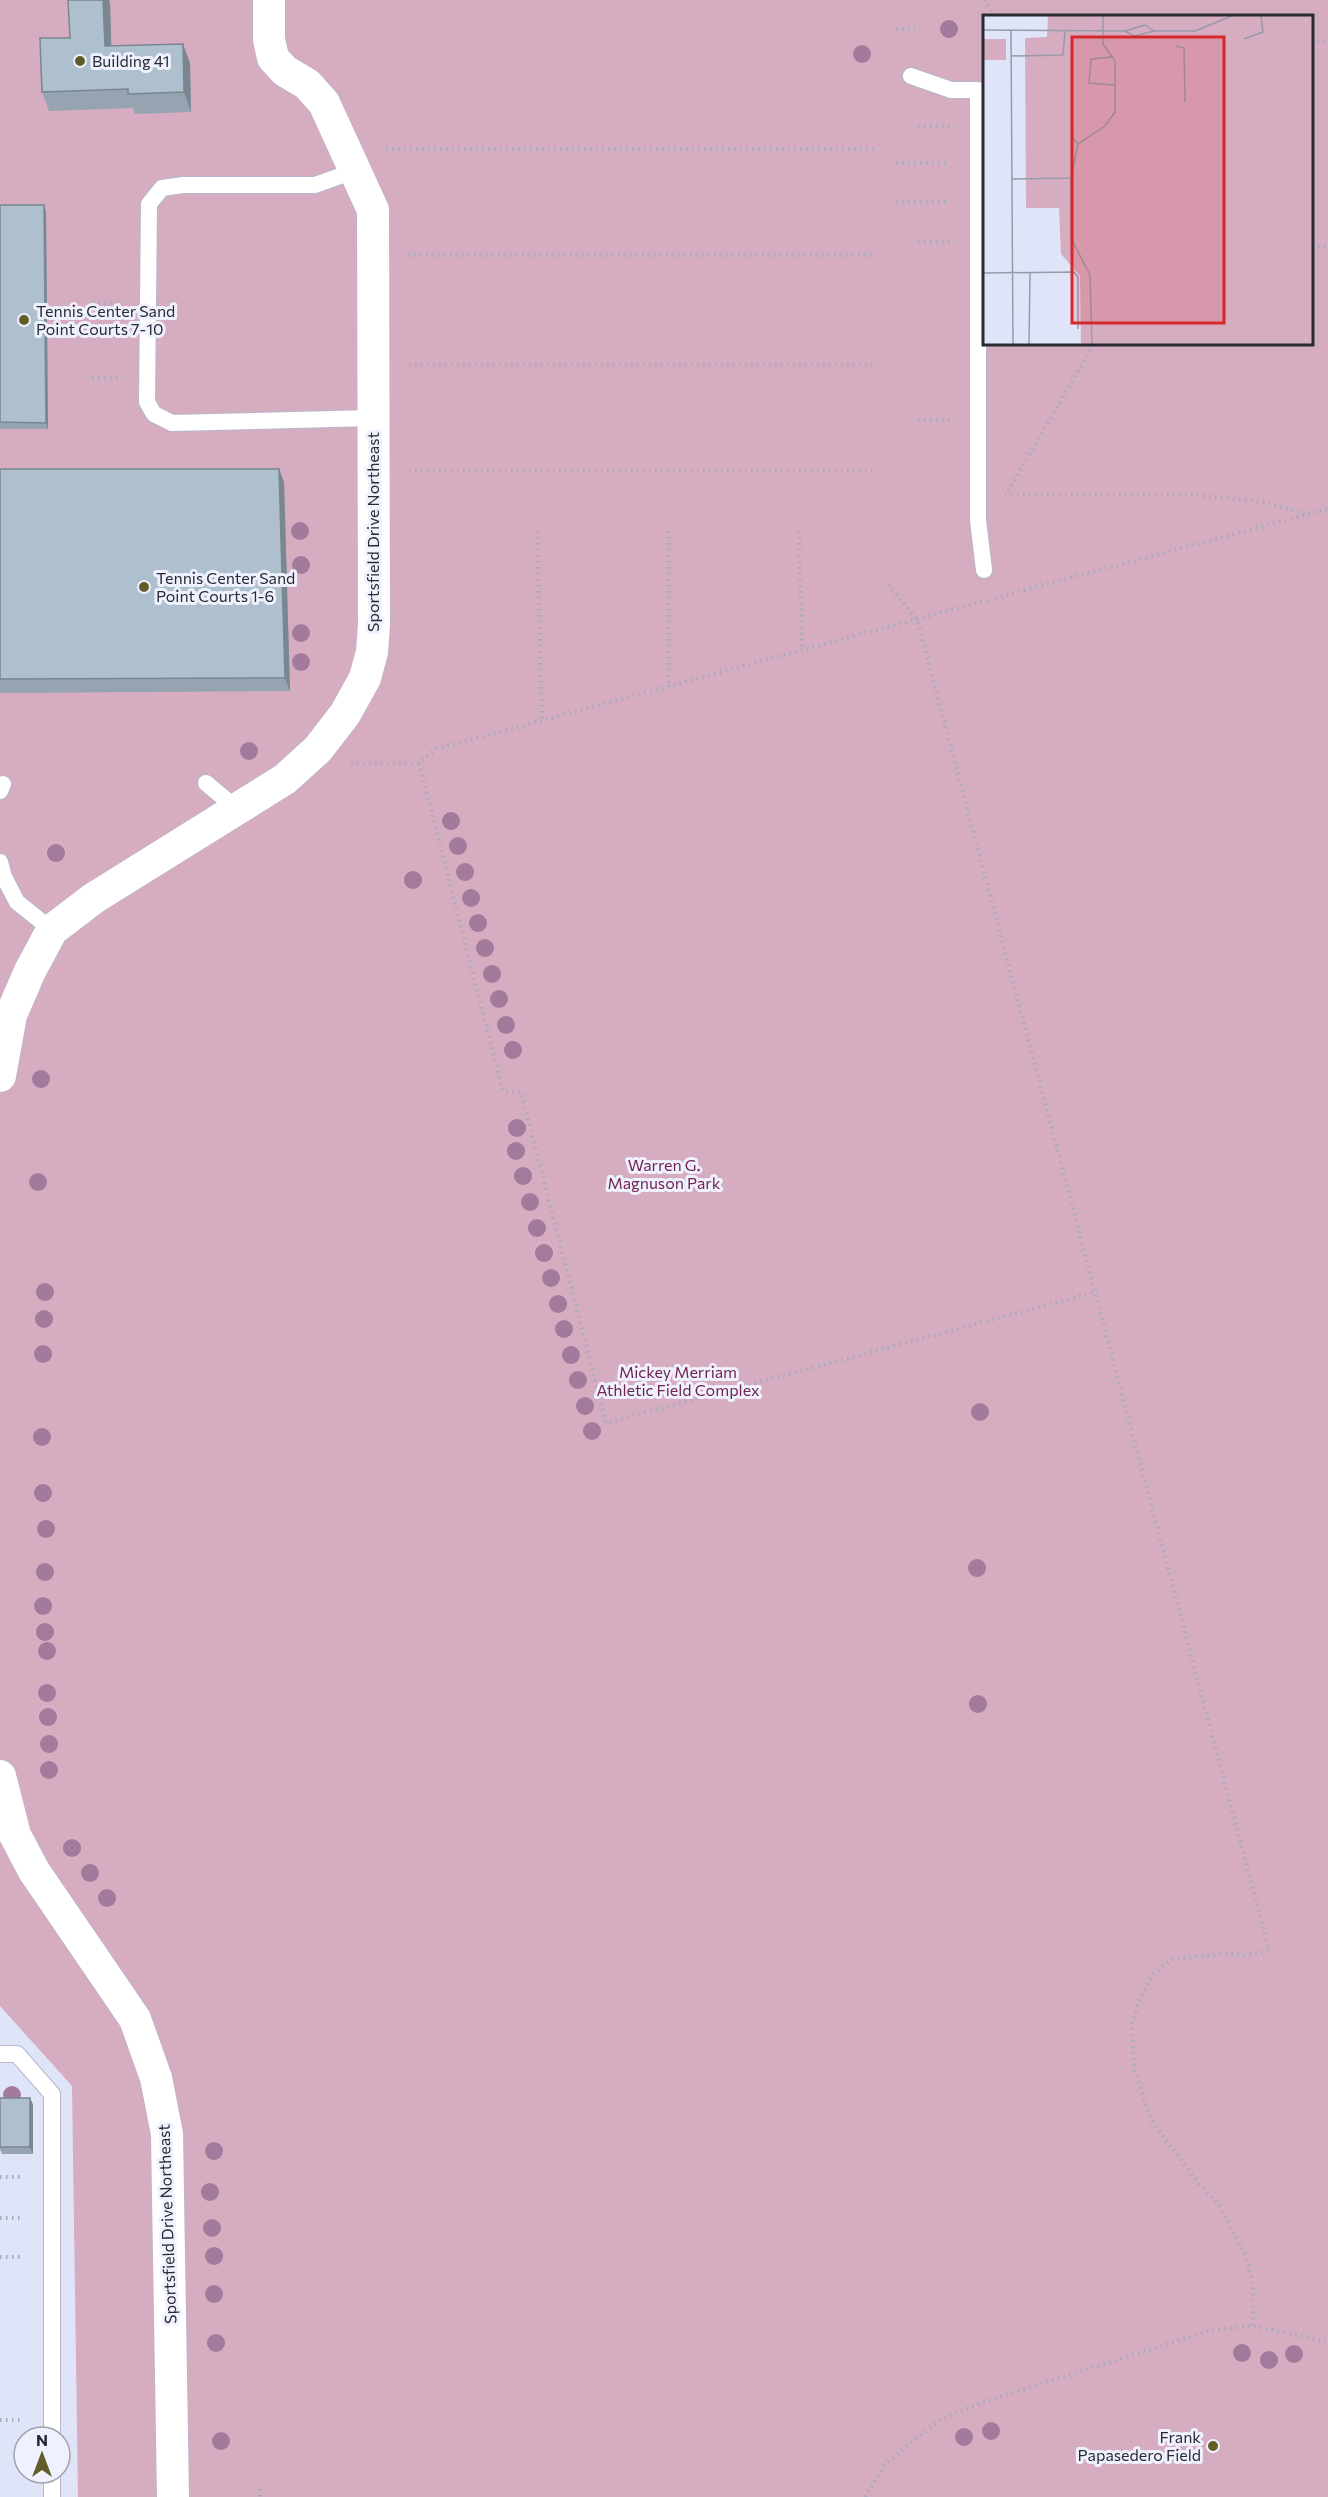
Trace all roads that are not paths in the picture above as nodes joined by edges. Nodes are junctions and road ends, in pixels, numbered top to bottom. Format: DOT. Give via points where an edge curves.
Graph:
graph roads {
  1 [pos="269,0"];
  2 [pos="911,76"];
  3 [pos="354,171"];
  4 [pos="373,418"];
  5 [pos="984,570"];
  6 [pos="206,783"];
  7 [pos="237,809"];
  8 [pos="0,862"];
  9 [pos="52,930"];
  10 [pos="0,1076"];
  11 [pos="0,1776"];
  12 [pos="0,2054"];
  13 [pos="52,2425"];
  14 [pos="173,2497"];
  1 -- 3 [label="street, Sportsfield Drive Northeast" via="268,39 273,58 324,103"];
  2 -- 5 [label="lane" via="951,90 978,90 978,520"];
  3 -- 4 [label="street, Sportsfield Drive Northeast" via="373,210"];
  3 -- 4 [label="lane" via="315,185 162,188 149,204 147,402 154,414 172,423"];
  4 -- 7 [label="street, Sportsfield Drive Northeast" via="374,624 365,678 345,714 318,749 285,779"];
  6 -- 7 [label="lane"];
  7 -- 9 [label="street, Sportsfield Drive Northeast" via="94,898"];
  8 -- 9 [label="lane" via="17,902"];
  9 -- 10 [label="street, Sportsfield Drive Northeast" via="11,1015"];
  11 -- 14 [label="street, Sportsfield Drive Northeast" via="15,1835 34,1871 135,2019 156,2078 167,2134"];
  12 -- 13 [label="lane" via="17,2054 52,2094"];
}
